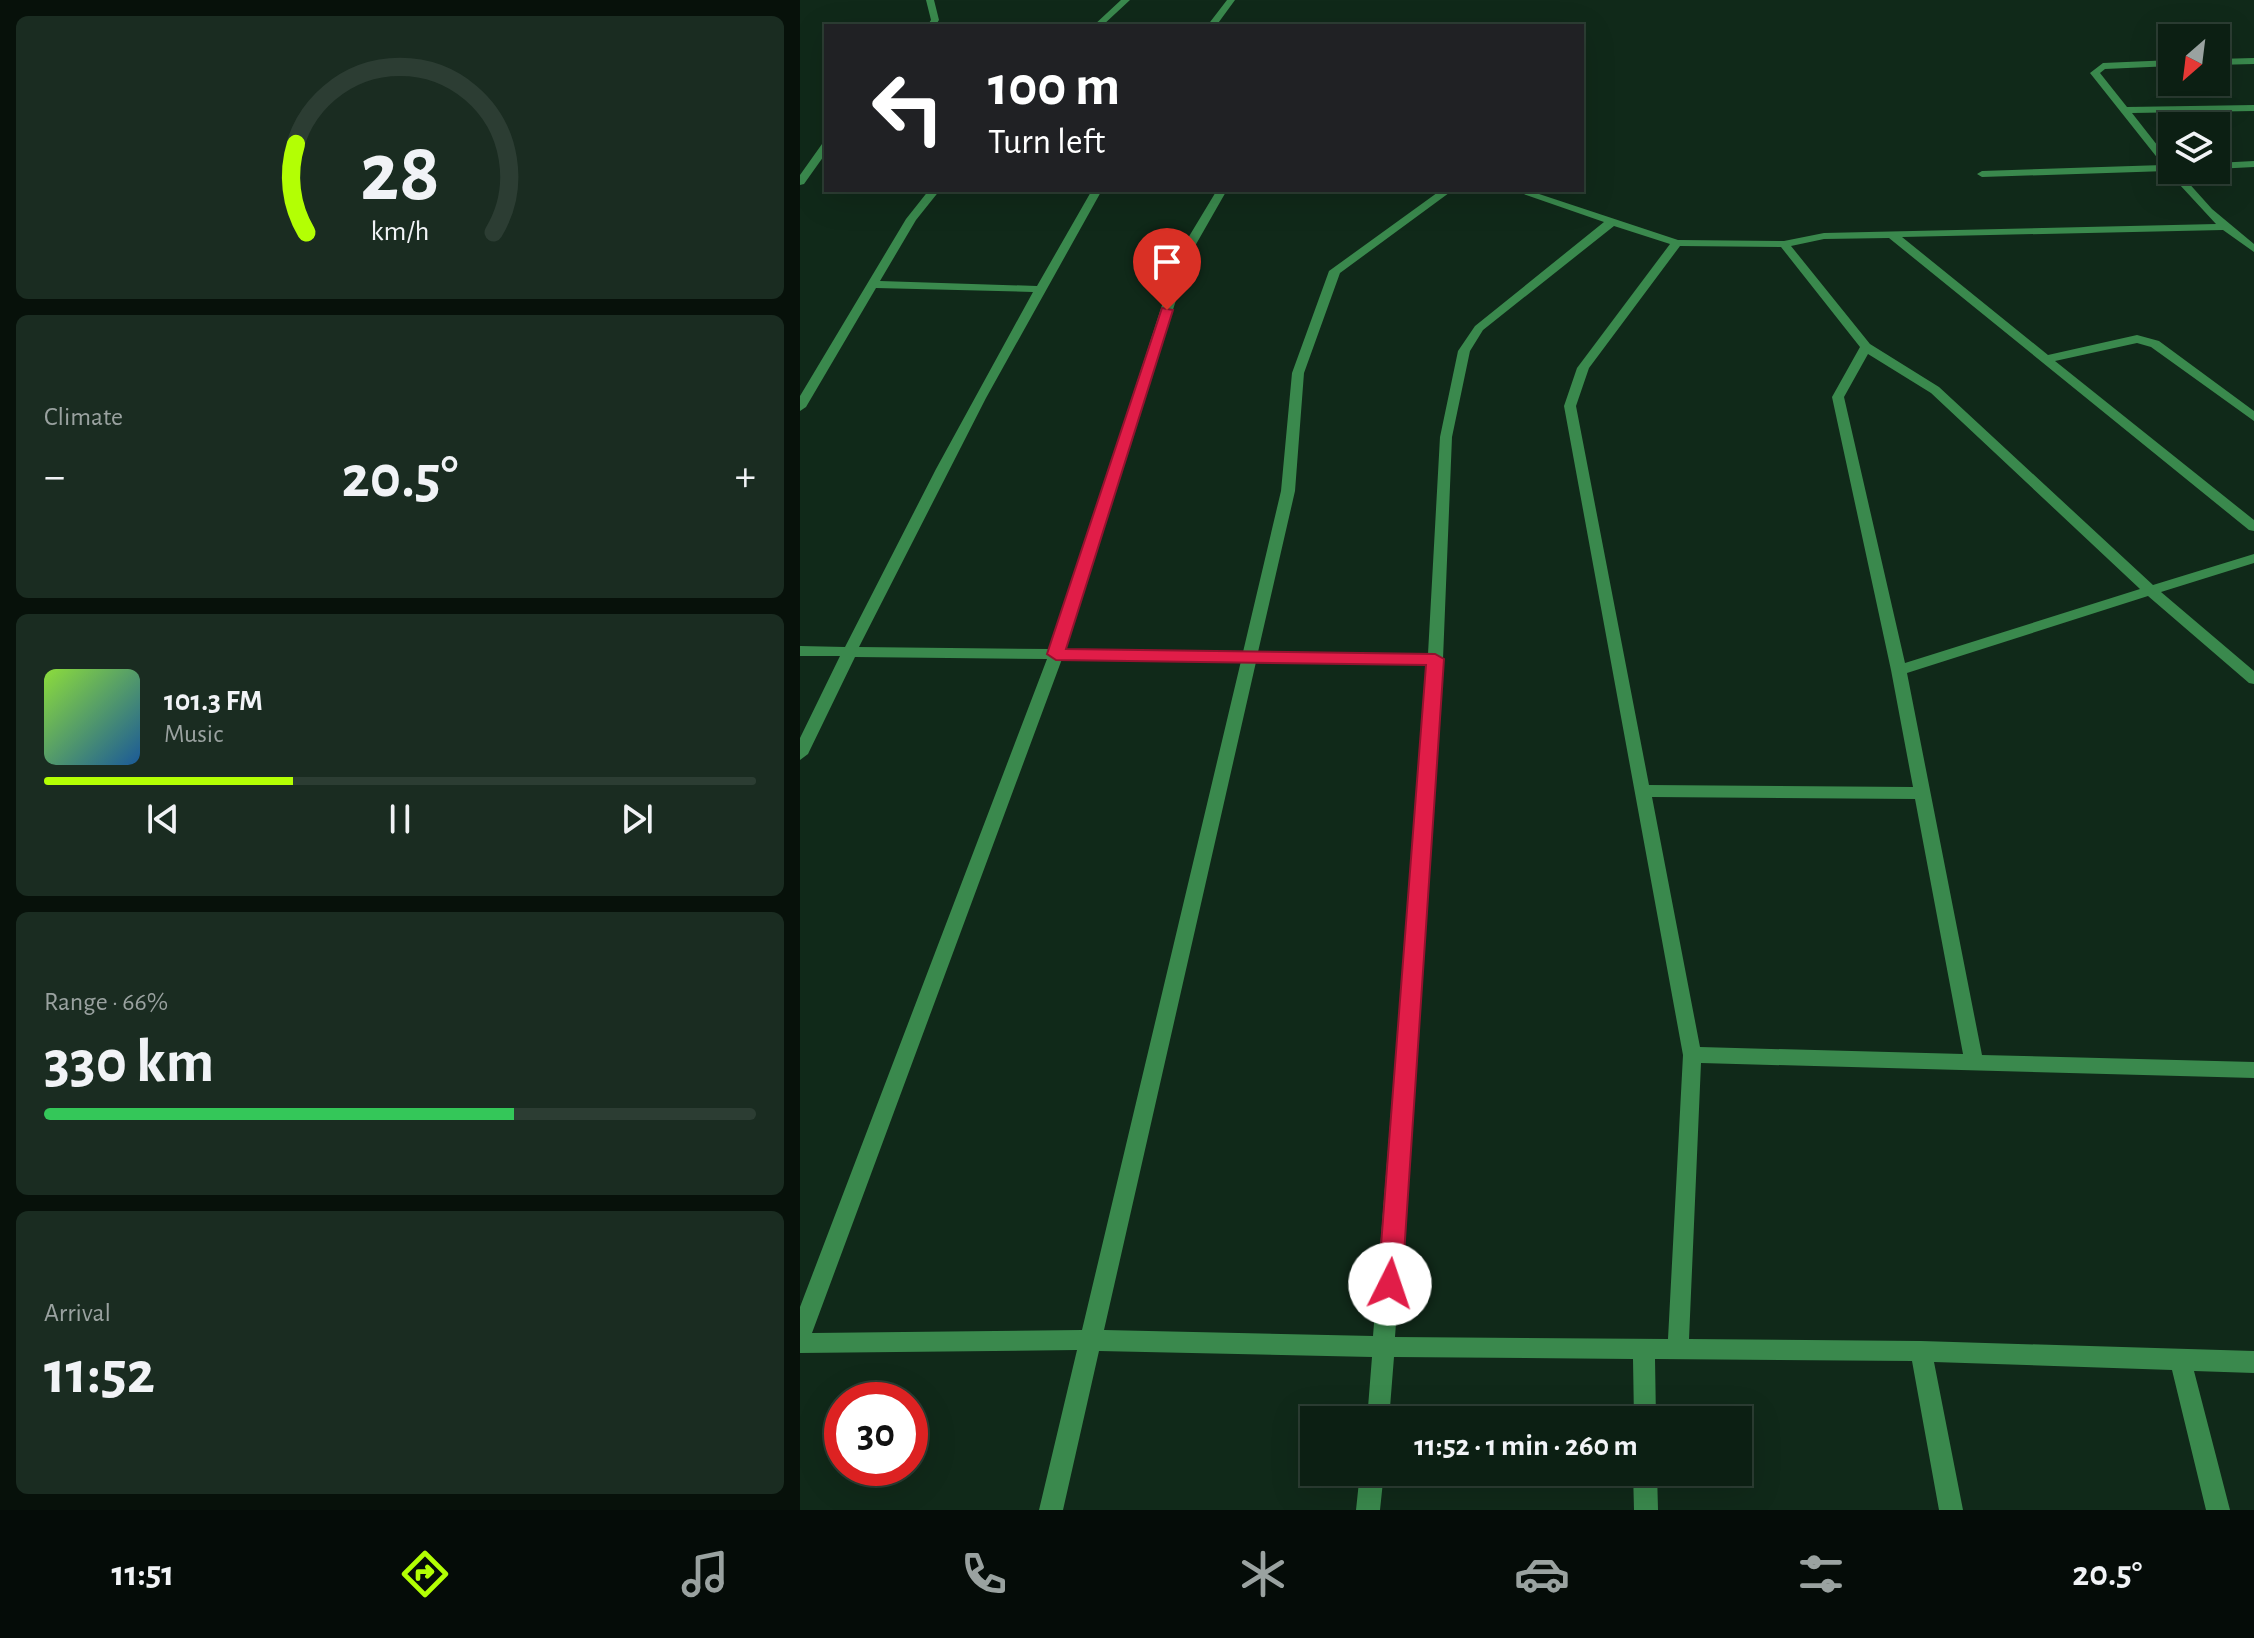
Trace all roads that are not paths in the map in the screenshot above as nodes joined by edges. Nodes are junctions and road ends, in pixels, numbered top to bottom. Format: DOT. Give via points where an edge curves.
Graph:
graph roads {
  1 [pos="930,0"];
  2 [pos="1126,0"];
  3 [pos="1231,0"];
  4 [pos="932,24"];
  5 [pos="1099,24"];
  6 [pos="1213,24"];
  7 [pos="2254,61"];
  8 [pos="2230,62"];
  9 [pos="2158,64"];
  10 [pos="2254,108"];
  11 [pos="2127,110"];
  12 [pos="824,149"];
  13 [pos="2158,151"];
  14 [pos="2254,164"];
  15 [pos="2230,165"];
  16 [pos="2158,168"];
  17 [pos="1982,174"];
  18 [pos="800,182"];
  19 [pos="2185,184"];
  20 [pos="933,192"];
  21 [pos="1096,192"];
  22 [pos="1221,192"];
  23 [pos="1445,192"];
  24 [pos="1523,192"];
  25 [pos="1613,221"];
  26 [pos="2223,227"];
  27 [pos="1891,234"];
  28 [pos="1677,243"];
  29 [pos="1784,244"];
  30 [pos="2254,249"];
  31 [pos="872,284"];
  32 [pos="1039,289"];
  33 [pos="1866,347"];
  34 [pos="2046,359"];
  35 [pos="800,377"];
  36 [pos="817,377"];
  37 [pos="800,407"];
  38 [pos="2254,417"];
  39 [pos="2254,527"];
  40 [pos="2254,558"];
  41 [pos="2150,590"];
  42 [pos="800,651"];
  43 [pos="848,652"];
  44 [pos="1056,654"];
  45 [pos="1250,657"];
  46 [pos="1435,659"];
  47 [pos="1899,670"];
  48 [pos="2254,679"];
  49 [pos="800,754"];
  50 [pos="1642,791"];
  51 [pos="1923,793"];
  52 [pos="1692,1055"];
  53 [pos="1974,1062"];
  54 [pos="2254,1070"];
  55 [pos="800,1336"];
  56 [pos="1091,1340"];
  57 [pos="800,1343"];
  58 [pos="1385,1347"];
  59 [pos="1644,1349"];
  60 [pos="1678,1350"];
  61 [pos="1921,1351"];
  62 [pos="2180,1359"];
  63 [pos="2254,1362"];
  64 [pos="1379,1406"];
  65 [pos="1645,1406"];
  66 [pos="1371,1486"];
  67 [pos="1645,1486"];
  68 [pos="1051,1510"];
  69 [pos="1368,1510"];
  70 [pos="1646,1510"];
  71 [pos="1951,1510"];
  72 [pos="2218,1510"];
  1 -- 4 [label="street"];
  2 -- 5 [label="street"];
  3 -- 6 [label="street"];
  7 -- 8 [label="street"];
  9 -- 11 [label="street" via="2097,68 2095,73"];
  10 -- 11 [label="street"];
  11 -- 13 [label="street"];
  12 -- 18 [label="street"];
  14 -- 15 [label="street"];
  16 -- 17 [label="street"];
  19 -- 26 [label="street"];
  20 -- 31 [label="street"];
  21 -- 32 [label="street"];
  22 -- 44 [label="street" via="1185,253"];
  23 -- 45 [label="street" via="1335,271 1298,373 1288,491"];
  24 -- 25 [label="street"];
  25 -- 28 [label="street"];
  25 -- 46 [label="street" via="1479,328 1464,351 1446,437"];
  26 -- 27 [label="street"];
  26 -- 30 [label="street"];
  27 -- 29 [label="street" via="1824,236"];
  27 -- 34 [label="street"];
  28 -- 29 [label="street"];
  28 -- 50 [label="street" via="1583,368 1570,406"];
  29 -- 33 [label="street"];
  31 -- 32 [label="street"];
  31 -- 36 [label="street"];
  32 -- 43 [label="street"];
  33 -- 41 [label="street" via="1935,390"];
  33 -- 47 [label="street" via="1838,397"];
  34 -- 38 [label="street" via="2137,339 2155,344"];
  34 -- 39 [label="street"];
  35 -- 36 [label="street"];
  36 -- 37 [label="street"];
  40 -- 41 [label="street"];
  41 -- 47 [label="street"];
  41 -- 48 [label="street"];
  42 -- 43 [label="street"];
  43 -- 44 [label="street"];
  43 -- 49 [label="street"];
  44 -- 45 [label="street"];
  44 -- 55 [label="street"];
  45 -- 46 [label="street"];
  45 -- 56 [label="street"];
  46 -- 58 [label="street"];
  47 -- 51 [label="street"];
  50 -- 51 [label="street"];
  50 -- 52 [label="street"];
  51 -- 53 [label="street"];
  52 -- 53 [label="street"];
  52 -- 60 [label="street"];
  53 -- 54 [label="street"];
  56 -- 57 [label="street"];
  56 -- 58 [label="street"];
  56 -- 68 [label="street"];
  58 -- 59 [label="street"];
  58 -- 64 [label="street"];
  59 -- 60 [label="street"];
  59 -- 65 [label="street"];
  60 -- 61 [label="street"];
  61 -- 62 [label="street"];
  61 -- 71 [label="street"];
  62 -- 63 [label="street"];
  62 -- 72 [label="street"];
  66 -- 69 [label="street"];
  67 -- 70 [label="street"];
}
